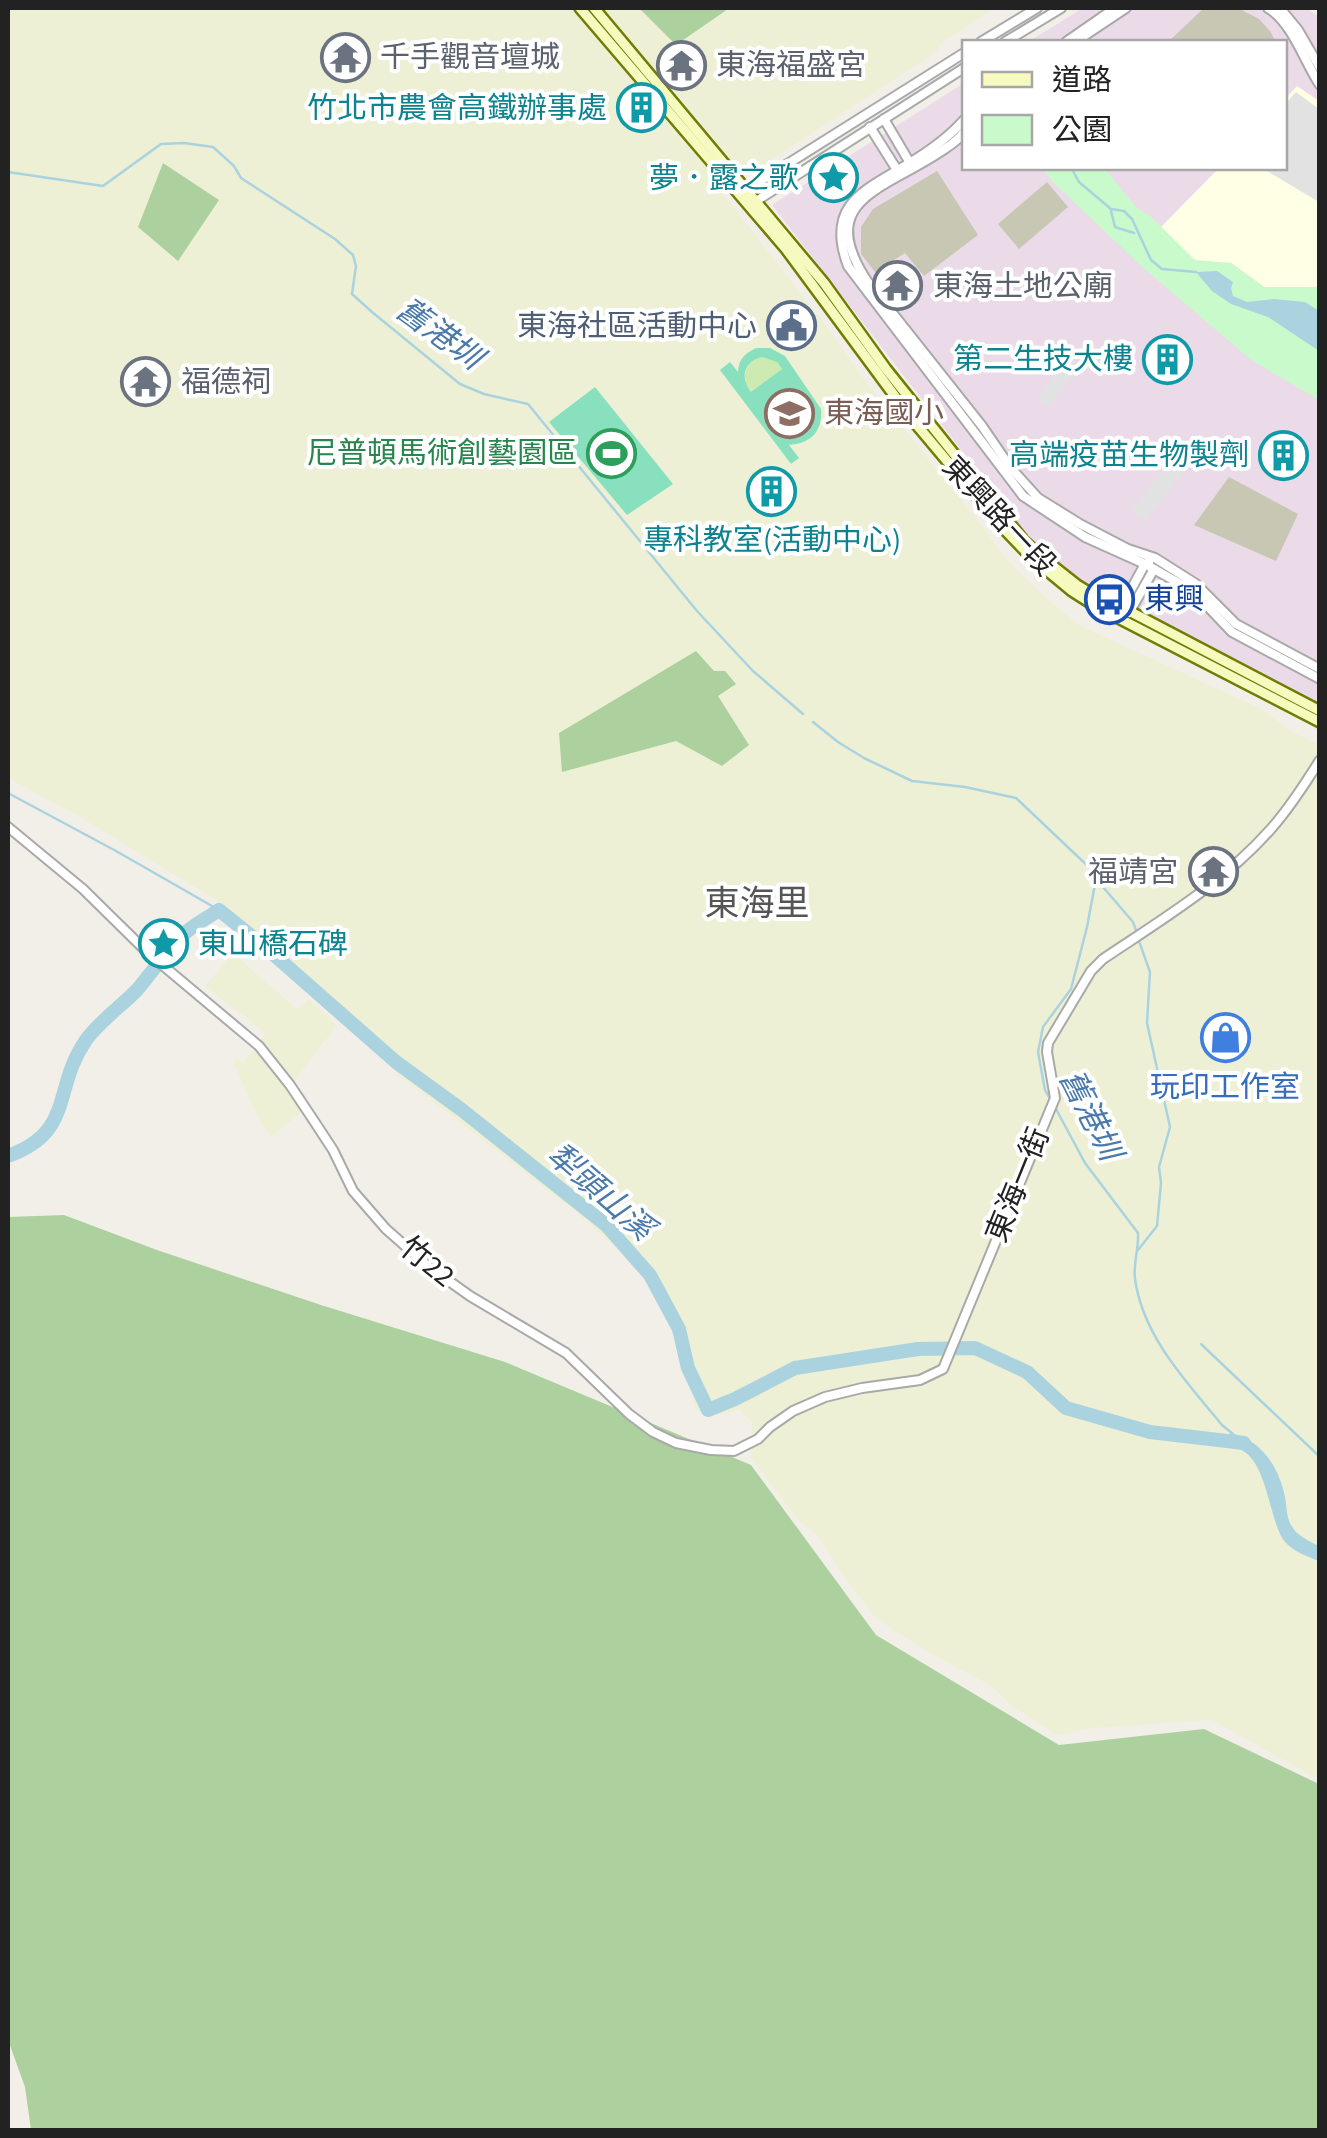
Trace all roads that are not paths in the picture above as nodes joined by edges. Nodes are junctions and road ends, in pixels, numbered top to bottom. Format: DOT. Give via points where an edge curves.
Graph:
graph roads {
  1 [pos="580,8"];
  2 [pos="594,8"];
  3 [pos="1036,8"];
  4 [pos="1061,8"];
  5 [pos="1114,8"];
  6 [pos="1126,8"];
  7 [pos="1268,8"];
  8 [pos="1280,8"];
  9 [pos="984,40"];
  10 [pos="1008,40"];
  11 [pos="1069,40"];
  12 [pos="1078,40"];
  13 [pos="962,54"];
  14 [pos="1320,68"];
  15 [pos="962,69"];
  16 [pos="646,76"];
  17 [pos="1320,85"];
  18 [pos="884,118"];
  19 [pos="962,122"];
  20 [pos="870,126"];
  21 [pos="962,135"];
  22 [pos="905,168"];
  23 [pos="743,192"];
  24 [pos="752,203"];
  25 [pos="1155,558"];
  26 [pos="1145,564"];
  27 [pos="1154,570"];
  28 [pos="1125,613"];
  29 [pos="1320,669"];
  30 [pos="1320,679"];
  31 [pos="1320,711"];
  32 [pos="1320,722"];
  33 [pos="1320,760"];
  34 [pos="8,827"];
  35 [pos="942,1369"];
  1 -- 16 [label="main road"];
  2 -- 16 [label="main road"];
  3 -- 9 [label="street"];
  4 -- 10 [label="street"];
  5 -- 11 [label="street"];
  6 -- 12 [label="street"];
  7 -- 17 [label="street" via="1288,27"];
  8 -- 14 [label="street"];
  13 -- 23 [label="street"];
  15 -- 18 [label="street"];
  16 -- 23 [label="main road, 東興路一段"];
  18 -- 20 [label="street"];
  18 -- 22 [label="street"];
  19 -- 22 [label="street"];
  20 -- 22 [label="street"];
  20 -- 24 [label="street"];
  21 -- 22 [label="street"];
  22 -- 25 [label="street" via="852,212 846,232 852,258 1028,489 1080,524"];
  22 -- 26 [label="street" via="866,188 846,210 839,232 848,266 1024,496"];
  23 -- 24 [label="main road, 東興路一段"];
  24 -- 28 [label="main road, 東興路一段" via="934,447 1004,529 1072,591"];
  25 -- 26 [label="street"];
  25 -- 27 [label="street"];
  25 -- 29 [label="street" via="1196,584 1236,624"];
  26 -- 27 [label="street"];
  26 -- 28 [label="street"];
  27 -- 28 [label="street"];
  27 -- 30 [label="street" via="1193,591 1232,632"];
  28 -- 31 [label="main road, 東興路一段"];
  28 -- 32 [label="main road, 東興路一段"];
  33 -- 35 [label="street, 東海一街 / 竹22" via="1268,832 1216,881 1091,971 1048,1043 1052,1103"];
  34 -- 35 [label="street, 竹22 / 竹22" via="259,1046 366,1207 428,1266 566,1354 653,1432 676,1443 734,1450 825,1396 920,1380"];
}
